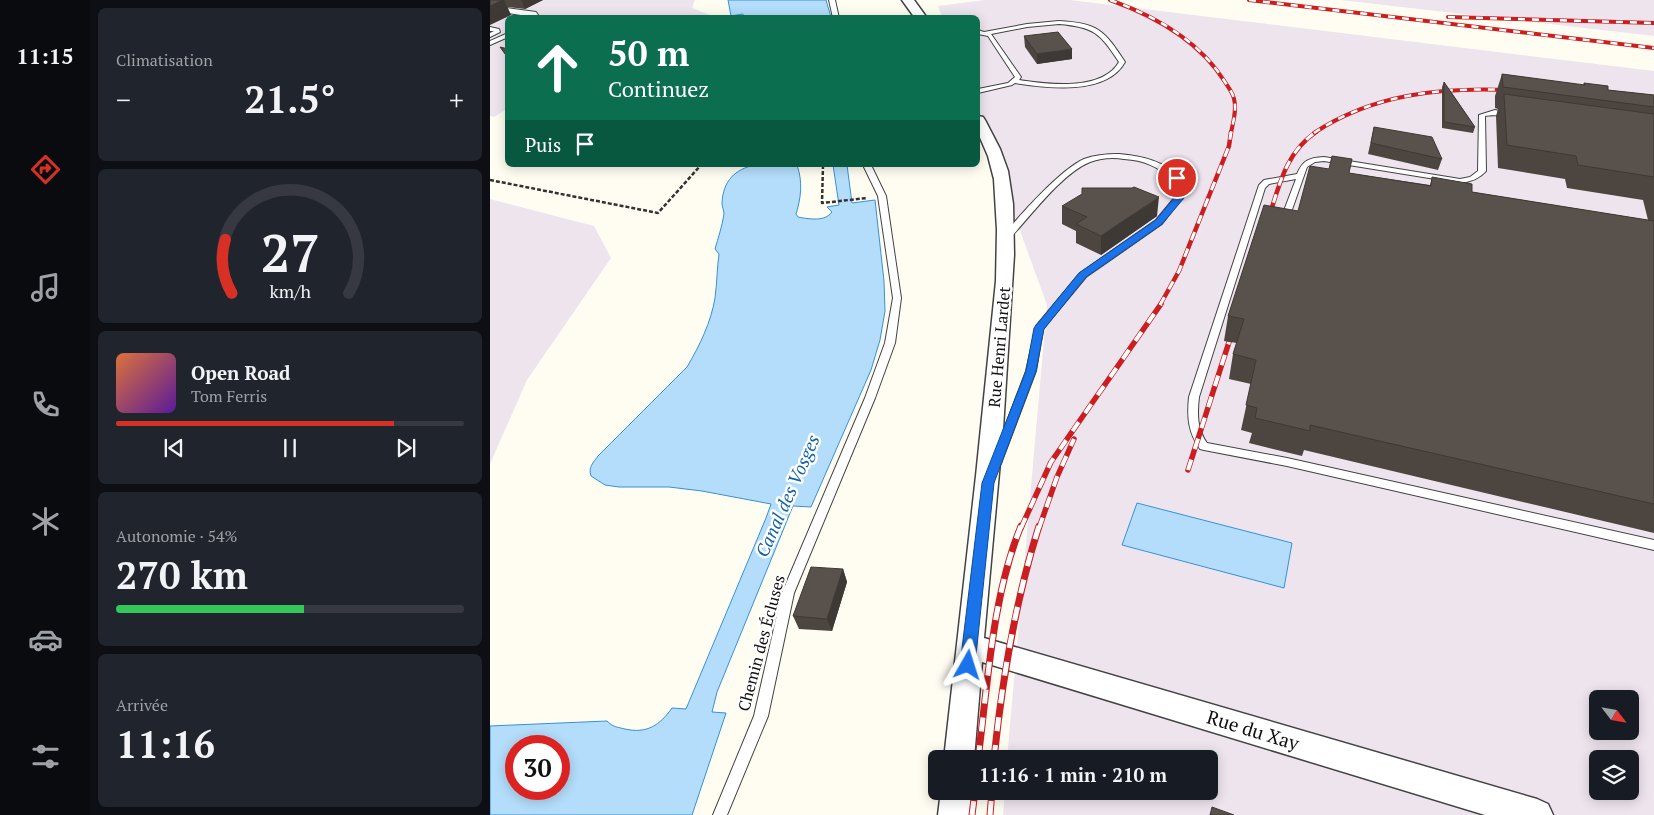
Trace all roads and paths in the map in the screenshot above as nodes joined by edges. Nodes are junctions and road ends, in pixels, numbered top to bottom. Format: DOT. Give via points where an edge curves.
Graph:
graph roads {
  1 [pos="832,0"];
  2 [pos="908,0"];
  3 [pos="490,8"];
  4 [pos="536,15"];
  5 [pos="835,15"];
  6 [pos="919,15"];
  7 [pos="490,29"];
  8 [pos="980,32"];
  9 [pos="985,32"];
  10 [pos="490,35"];
  11 [pos="505,36"];
  12 [pos="490,43"];
  13 [pos="1015,81"];
  14 [pos="980,91"];
  15 [pos="1513,115"];
  16 [pos="980,124"];
  17 [pos="699,167"];
  18 [pos="823,167"];
  19 [pos="868,167"];
  20 [pos="1300,176"];
  21 [pos="490,180"];
  22 [pos="854,200"];
  23 [pos="1281,229"];
  24 [pos="1006,237"];
  25 [pos="988,483"];
  26 [pos="1654,545"];
  27 [pos="969,646"];
  28 [pos="960,750"];
  29 [pos="955,800"];
  30 [pos="720,815"];
  31 [pos="954,815"];
  32 [pos="1537,815"];
  1 -- 5 [label="lane"];
  2 -- 6 [label="street"];
  3 -- 4 [label="lane"];
  7 -- 10 [label="lane" via="497,32"];
  8 -- 9 [label="lane"];
  9 -- 13 [label="lane" via="1018,77"];
  9 -- 13 [label="lane" via="1038,24 1088,28 1100,32 1122,62 1119,69 1109,76 1086,84 1054,87"];
  11 -- 12 [label="lane"];
  13 -- 14 [label="lane"];
  15 -- 20 [label="lane" via="1495,112 1482,115 1482,171 1469,180 1324,159 1307,163"];
  16 -- 24 [label="street, Rue Henri Lardet" via="1002,177"];
  17 -- 21 [label="path" via="658,213"];
  18 -- 22 [label="path" via="822,203"];
  19 -- 30 [label="lane, Chemin des Écluses" via="882,196 897,298 890,343 788,593 761,716"];
  20 -- 23 [label="lane"];
  20 -- 26 [label="lane" via="1267,182 1262,187 1194,397 1192,419 1198,439 1204,446"];
  24 -- 25 [label="street, Rue Henri Lardet"];
  24 -- 25 [label="lane" via="1065,175 1080,163 1094,158 1136,158 1158,165 1177,178 1179,198 1159,222 1083,275 1039,328 1031,371"];
  25 -- 27 [label="street, Rue Henri Lardet"];
  27 -- 28 [label="street, Rue Henri Lardet"];
  27 -- 32 [label="street, Rue du Xay"];
  29 -- 31 [label="street"];
}
